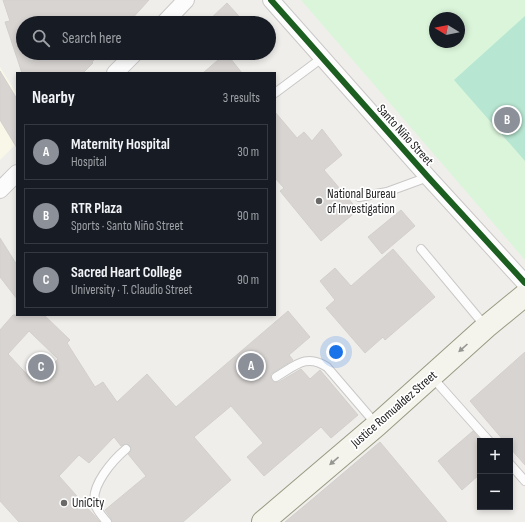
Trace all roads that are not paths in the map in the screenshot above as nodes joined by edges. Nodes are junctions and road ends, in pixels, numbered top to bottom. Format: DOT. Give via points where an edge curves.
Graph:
graph roads {
  1 [pos="186,0"];
  2 [pos="271,0"];
  3 [pos="171,16"];
  4 [pos="322,58"];
  5 [pos="128,60"];
  6 [pos="116,72"];
  7 [pos="276,91"];
  8 [pos="16,174"];
  9 [pos="428,177"];
  10 [pos="0,190"];
  11 [pos="359,197"];
  12 [pos="422,249"];
  13 [pos="525,283"];
  14 [pos="525,295"];
  15 [pos="486,327"];
  16 [pos="432,376"];
  17 [pos="276,377"];
  18 [pos="377,425"];
  19 [pos="486,438"];
  20 [pos="126,449"];
  21 [pos="513,467"];
  22 [pos="525,481"];
  23 [pos="107,522"];
  24 [pos="263,522"];
  1 -- 3 [label="street"];
  2 -- 4 [label="street, Santo Niño Street"];
  4 -- 7 [label="lane"];
  4 -- 9 [label="street, Santo Niño Street"];
  5 -- 6 [label="street"];
  8 -- 10 [label="street"];
  9 -- 11 [label="lane" via="387,192"];
  9 -- 13 [label="street, Santo Niño Street"];
  12 -- 15 [label="lane"];
  14 -- 15 [label="main road, Justice Romualdez Street"];
  15 -- 16 [label="main road, Justice Romualdez Street, one-way"];
  16 -- 18 [label="main road, Justice Romualdez Street"];
  16 -- 19 [label="lane"];
  17 -- 18 [label="lane" via="300,363 319,361 328,367"];
  18 -- 24 [label="main road, Justice Romualdez Street, one-way"];
  20 -- 23 [label="lane" via="105,472 94,494 94,502"];
  21 -- 22 [label="lane"];
}
